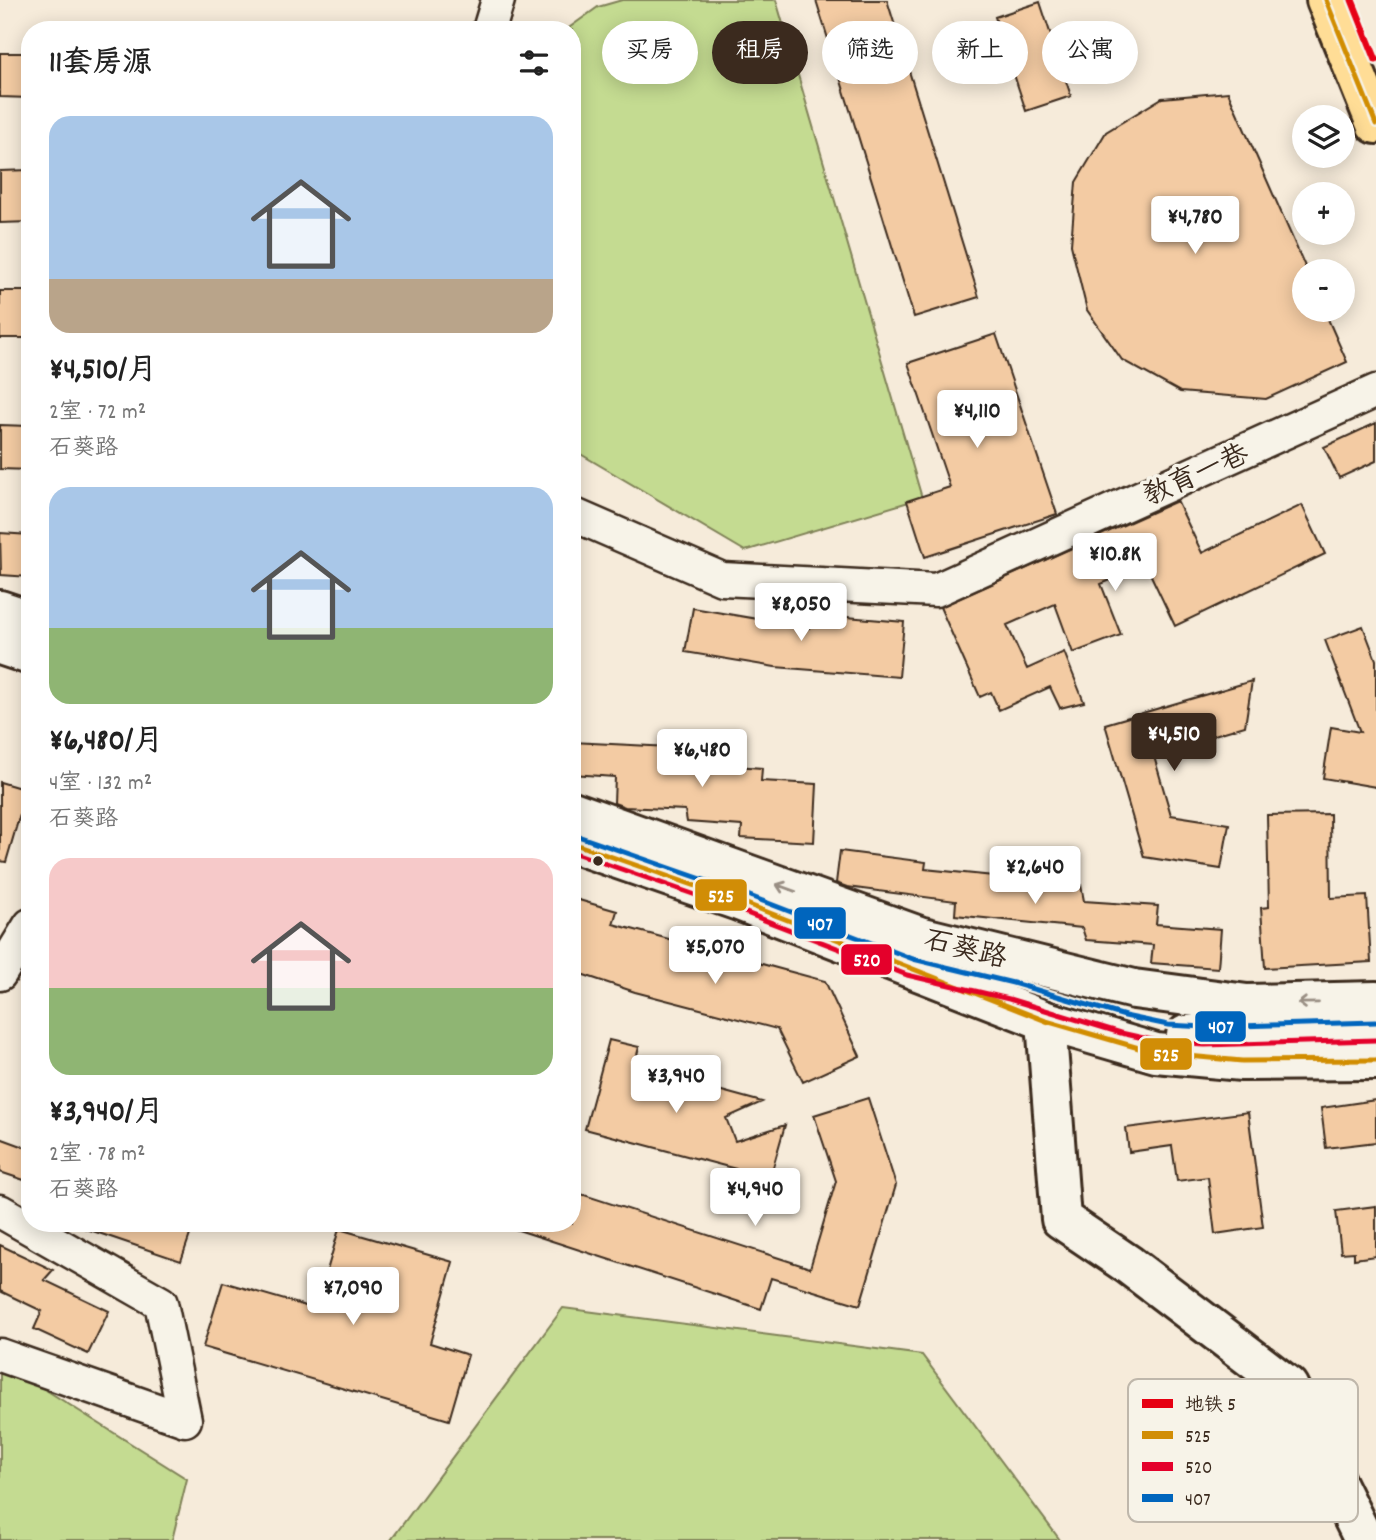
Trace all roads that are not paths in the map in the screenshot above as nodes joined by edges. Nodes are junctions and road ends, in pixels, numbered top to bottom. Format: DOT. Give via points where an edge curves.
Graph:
graph roads {
  1 [pos="498,0"];
  2 [pos="1326,0"];
  3 [pos="492,21"];
  4 [pos="1376,124"];
  5 [pos="1376,391"];
  6 [pos="581,518"];
  7 [pos="0,610"];
  8 [pos="21,617"];
  9 [pos="0,645"];
  10 [pos="21,651"];
  11 [pos="581,815"];
  12 [pos="581,846"];
  13 [pos="21,940"];
  14 [pos="914,952"];
  15 [pos="0,974"];
  16 [pos="1376,1001"];
  17 [pos="1046,1021"];
  18 [pos="1376,1031"];
  19 [pos="1376,1060"];
  20 [pos="0,1211"];
  21 [pos="21,1223"];
  22 [pos="37,1232"];
  23 [pos="0,1355"];
  24 [pos="1278,1379"];
  25 [pos="1355,1522"];
  26 [pos="1364,1540"];
  1 -- 3 [label="street"];
  2 -- 4 [label="main road"];
  5 -- 6 [label="street, 教育一巷" via="936,590 722,579"];
  7 -- 8 [label="main road"];
  9 -- 10 [label="main road"];
  14 -- 11 [label="main road, 石葵路, one-way"];
  12 -- 14 [label="main road" via="739,901"];
  13 -- 15 [label="street"];
  16 -- 14 [label="main road, 石葵路, one-way" via="1247,1004"];
  14 -- 17 [label="main road"];
  14 -- 18 [label="main road" via="1007,970 1158,1017 1237,1034"];
  17 -- 19 [label="main road" via="1156,1054 1242,1061"];
  17 -- 24 [label="main road" via="1061,1219"];
  20 -- 21 [label="street"];
  22 -- 23 [label="street" via="161,1303 185,1420"];
  25 -- 26 [label="main road"];
}
